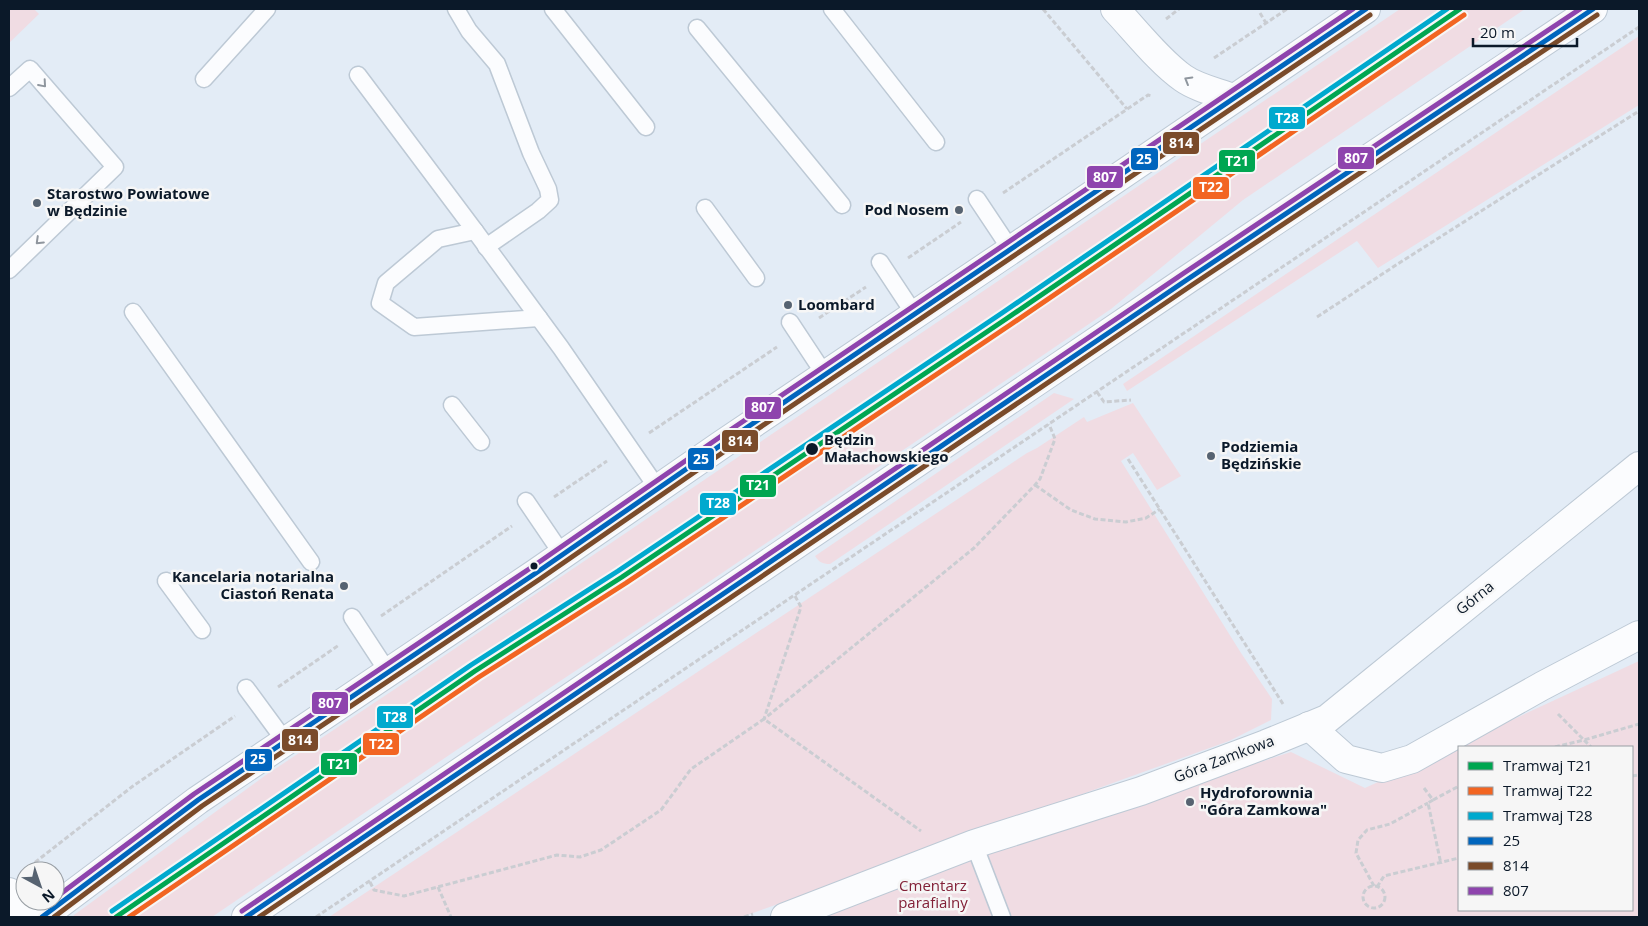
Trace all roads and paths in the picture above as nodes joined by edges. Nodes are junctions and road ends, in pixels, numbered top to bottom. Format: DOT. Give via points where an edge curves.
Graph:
graph roads {
  1 [pos="267,9"];
  2 [pos="456,9"];
  3 [pos="552,9"];
  4 [pos="832,9"];
  5 [pos="1043,9"];
  6 [pos="1115,9"];
  7 [pos="1179,9"];
  8 [pos="1287,9"];
  9 [pos="1366,9"];
  10 [pos="1593,9"];
  11 [pos="1260,13"];
  12 [pos="1166,18"];
  13 [pos="1266,23"];
  14 [pos="1639,27"];
  15 [pos="697,28"];
  16 [pos="1211,60"];
  17 [pos="358,75"];
  18 [pos="204,79"];
  19 [pos="9,88"];
  20 [pos="1158,96"];
  21 [pos="1233,98"];
  22 [pos="1127,109"];
  23 [pos="1639,111"];
  24 [pos="646,127"];
  25 [pos="936,142"];
  26 [pos="980,203"];
  27 [pos="842,205"];
  28 [pos="705,208"];
  29 [pos="474,231"];
  30 [pos="486,246"];
  31 [pos="1011,250"];
  32 [pos="884,268"];
  33 [pos="9,270"];
  34 [pos="756,278"];
  35 [pos="133,312"];
  36 [pos="915,315"];
  37 [pos="1317,317"];
  38 [pos="539,318"];
  39 [pos="794,328"];
  40 [pos="825,376"];
  41 [pos="1097,392"];
  42 [pos="1132,400"];
  43 [pos="694,403"];
  44 [pos="452,405"];
  45 [pos="1049,424"];
  46 [pos="481,442"];
  47 [pos="1128,459"];
  48 [pos="1639,466"];
  49 [pos="1035,485"];
  50 [pos="658,489"];
  51 [pos="526,501"];
  52 [pos="1160,509"];
  53 [pos="562,554"];
  54 [pos="311,562"];
  55 [pos="166,581"];
  56 [pos="794,596"];
  57 [pos="352,617"];
  58 [pos="202,630"];
  59 [pos="1639,635"];
  60 [pos="388,672"];
  61 [pos="246,688"];
  62 [pos="1559,716"];
  63 [pos="764,719"];
  64 [pos="1639,724"];
  65 [pos="1309,726"];
  66 [pos="1584,740"];
  67 [pos="285,741"];
  68 [pos="1559,746"];
  69 [pos="1590,746"];
  70 [pos="1433,800"];
  71 [pos="1428,803"];
  72 [pos="929,837"];
  73 [pos="974,844"];
  74 [pos="1458,858"];
  75 [pos="1441,864"];
  76 [pos="370,882"];
  77 [pos="1375,886"];
  78 [pos="438,887"];
  79 [pos="9,892"];
  80 [pos="22,917"];
  81 [pos="42,917"];
  82 [pos="246,917"];
  83 [pos="316,917"];
  84 [pos="451,917"];
  85 [pos="784,917"];
  86 [pos="1002,917"];
  1 -- 18 [label="lane"];
  2 -- 30 [label="lane" via="469,31 497,64 550,200"];
  3 -- 24 [label="lane"];
  4 -- 25 [label="lane"];
  5 -- 22 [label="path"];
  21 -- 6 [label="main road, one-way" via="1184,78"];
  7 -- 12 [label="path"];
  8 -- 13 [label="path"];
  9 -- 21 [label="main road"];
  10 -- 82 [label="main road"];
  11 -- 13 [label="path"];
  13 -- 16 [label="path"];
  14 -- 41 [label="path"];
  15 -- 27 [label="lane"];
  17 -- 29 [label="lane"];
  19 -- 33 [label="lane, one-way" via="30,69 115,167"];
  20 -- 22 [label="path" via="1148,96"];
  21 -- 31 [label="main road"];
  22 -- 26 [label="path"];
  23 -- 37 [label="path"];
  26 -- 31 [label="lane"];
  26 -- 32 [label="path"];
  28 -- 34 [label="lane"];
  29 -- 30 [label="lane"];
  29 -- 38 [label="lane" via="438,239 386,282 380,303 414,327"];
  30 -- 38 [label="lane"];
  31 -- 36 [label="main road"];
  32 -- 36 [label="lane"];
  32 -- 39 [label="path"];
  35 -- 54 [label="lane"];
  36 -- 40 [label="main road"];
  38 -- 50 [label="lane"];
  39 -- 40 [label="lane"];
  39 -- 43 [label="path"];
  40 -- 50 [label="main road"];
  41 -- 42 [label="path" via="1104,402"];
  41 -- 45 [label="path"];
  44 -- 46 [label="lane"];
  45 -- 49 [label="path" via="1055,439"];
  45 -- 56 [label="path"];
  47 -- 52 [label="path"];
  48 -- 65 [label="main road, Górna" via="1327,719"];
  49 -- 52 [label="path" via="1071,510 1095,519 1126,522 1146,518"];
  49 -- 63 [label="path" via="974,548"];
  50 -- 53 [label="main road"];
  51 -- 53 [label="lane"];
  52 -- 65 [label="path" via="1291,717"];
  53 -- 60 [label="main road"];
  55 -- 58 [label="lane"];
  56 -- 63 [label="path" via="801,607"];
  56 -- 76 [label="path"];
  57 -- 60 [label="lane"];
  59 -- 65 [label="main road" via="1412,759 1382,768 1346,759"];
  60 -- 67 [label="main road"];
  61 -- 67 [label="lane"];
  62 -- 66 [label="path"];
  63 -- 72 [label="path"];
  63 -- 78 [label="path" via="691,769 661,810 601,850 580,857 557,855"];
  64 -- 66 [label="path"];
  65 -- 73 [label="main road, Góra Zamkowa" via="1141,791"];
  66 -- 68 [label="path"];
  66 -- 69 [label="path"];
  67 -- 81 [label="main road" via="198,800"];
  70 -- 71 [label="path"];
  71 -- 75 [label="path"];
  71 -- 77 [label="path" via="1390,824 1368,830 1358,840 1356,853"];
  73 -- 85 [label="main road, Góra Zamkowa"];
  73 -- 86 [label="lane"];
  74 -- 75 [label="path"];
  75 -- 77 [label="path" via="1384,876"];
  76 -- 78 [label="path" via="374,890 404,896"];
  76 -- 83 [label="path"];
  77 -- 77 [label="path" via="1382,890 1385,900 1373,908 1363,899 1365,891"];
  78 -- 84 [label="path"];
  79 -- 80 [label="main road"];
}
